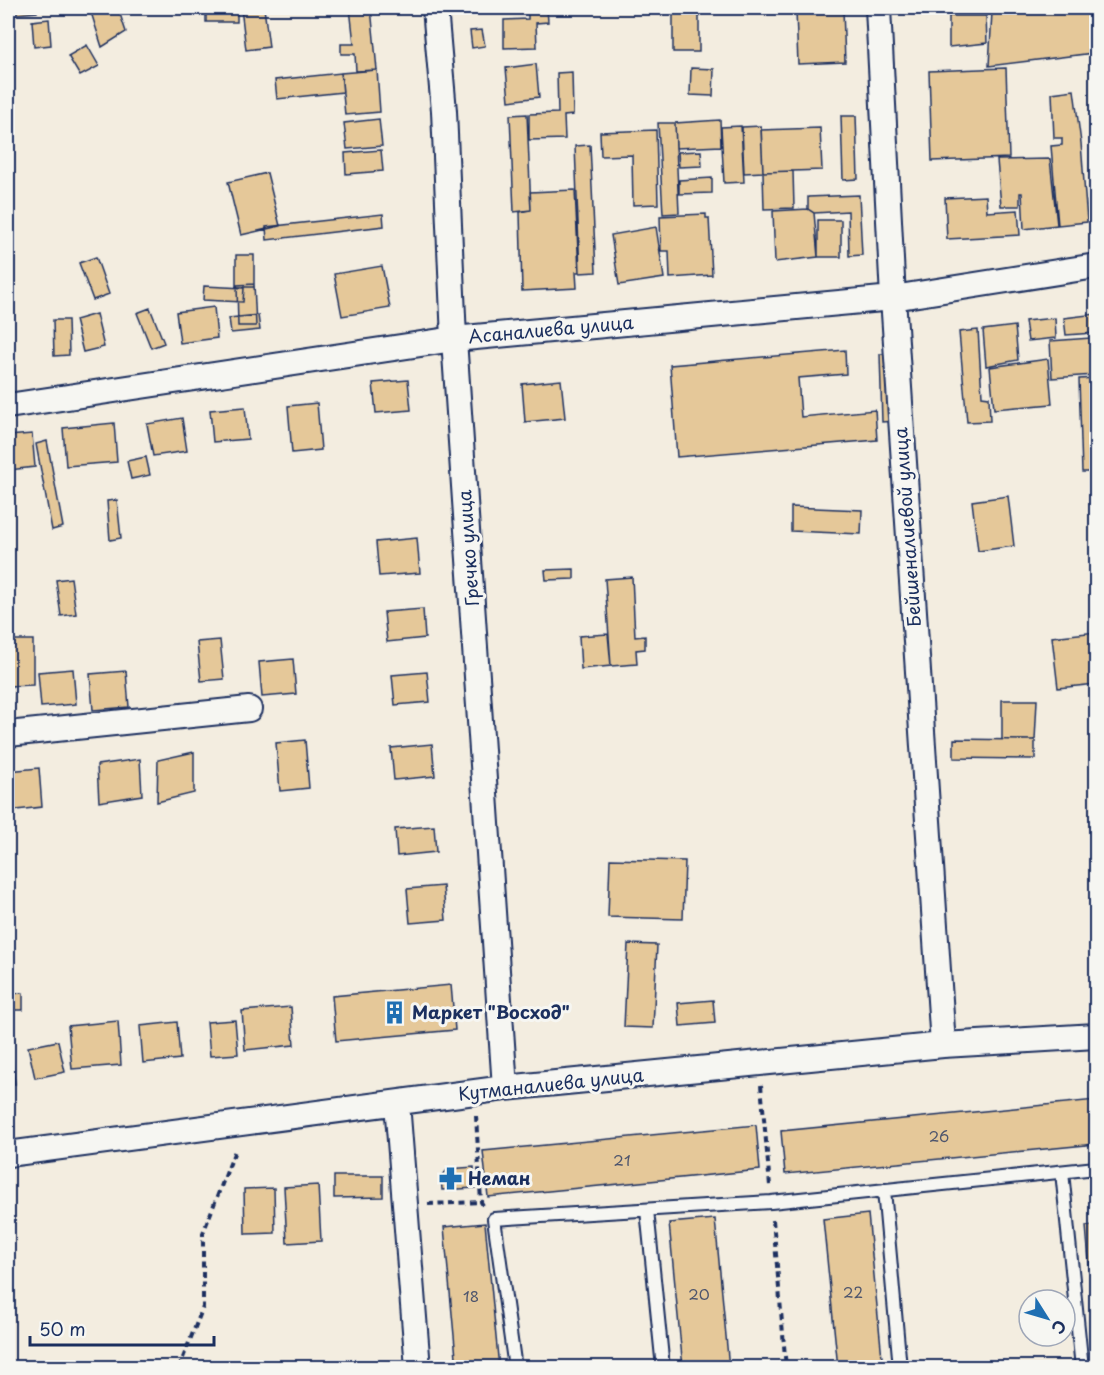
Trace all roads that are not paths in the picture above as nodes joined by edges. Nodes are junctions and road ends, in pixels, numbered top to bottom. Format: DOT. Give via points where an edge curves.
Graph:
graph roads {
  1 [pos="435,8"];
  2 [pos="878,8"];
  3 [pos="1096,266"];
  4 [pos="893,298"];
  5 [pos="454,339"];
  6 [pos="8,406"];
  7 [pos="249,709"];
  8 [pos="8,734"];
  9 [pos="1096,1036"];
  10 [pos="943,1046"];
  11 [pos="505,1088"];
  12 [pos="397,1103"];
  13 [pos="8,1154"];
  14 [pos="1096,1168"];
  15 [pos="1062,1172"];
  16 [pos="884,1190"];
  17 [pos="647,1210"];
  18 [pos="418,1368"];
  19 [pos="515,1368"];
  20 [pos="663,1368"];
  21 [pos="900,1368"];
  22 [pos="1082,1368"];
  1 -- 5 [label="street, Гречко улица" via="444,111"];
  2 -- 4 [label="street, Бейшеналиевой улица"];
  3 -- 4 [label="street, Асаналиева улица"];
  4 -- 5 [label="street, Асаналиева улица"];
  4 -- 10 [label="street, Бейшеналиевой улица"];
  5 -- 6 [label="street, Асаналиева улица"];
  5 -- 11 [label="street, Гречко улица"];
  7 -- 8 [label="street"];
  9 -- 10 [label="street, Кутманалиева улица"];
  10 -- 11 [label="street, Кутманалиева улица"];
  11 -- 12 [label="street, Кутманалиева улица"];
  12 -- 13 [label="street, Кутманалиева улица"];
  12 -- 18 [label="street"];
  14 -- 15 [label="lane"];
  15 -- 16 [label="lane"];
  15 -- 22 [label="lane"];
  16 -- 17 [label="lane"];
  16 -- 21 [label="lane"];
  17 -- 19 [label="lane" via="494,1219"];
  17 -- 20 [label="lane"];
}
